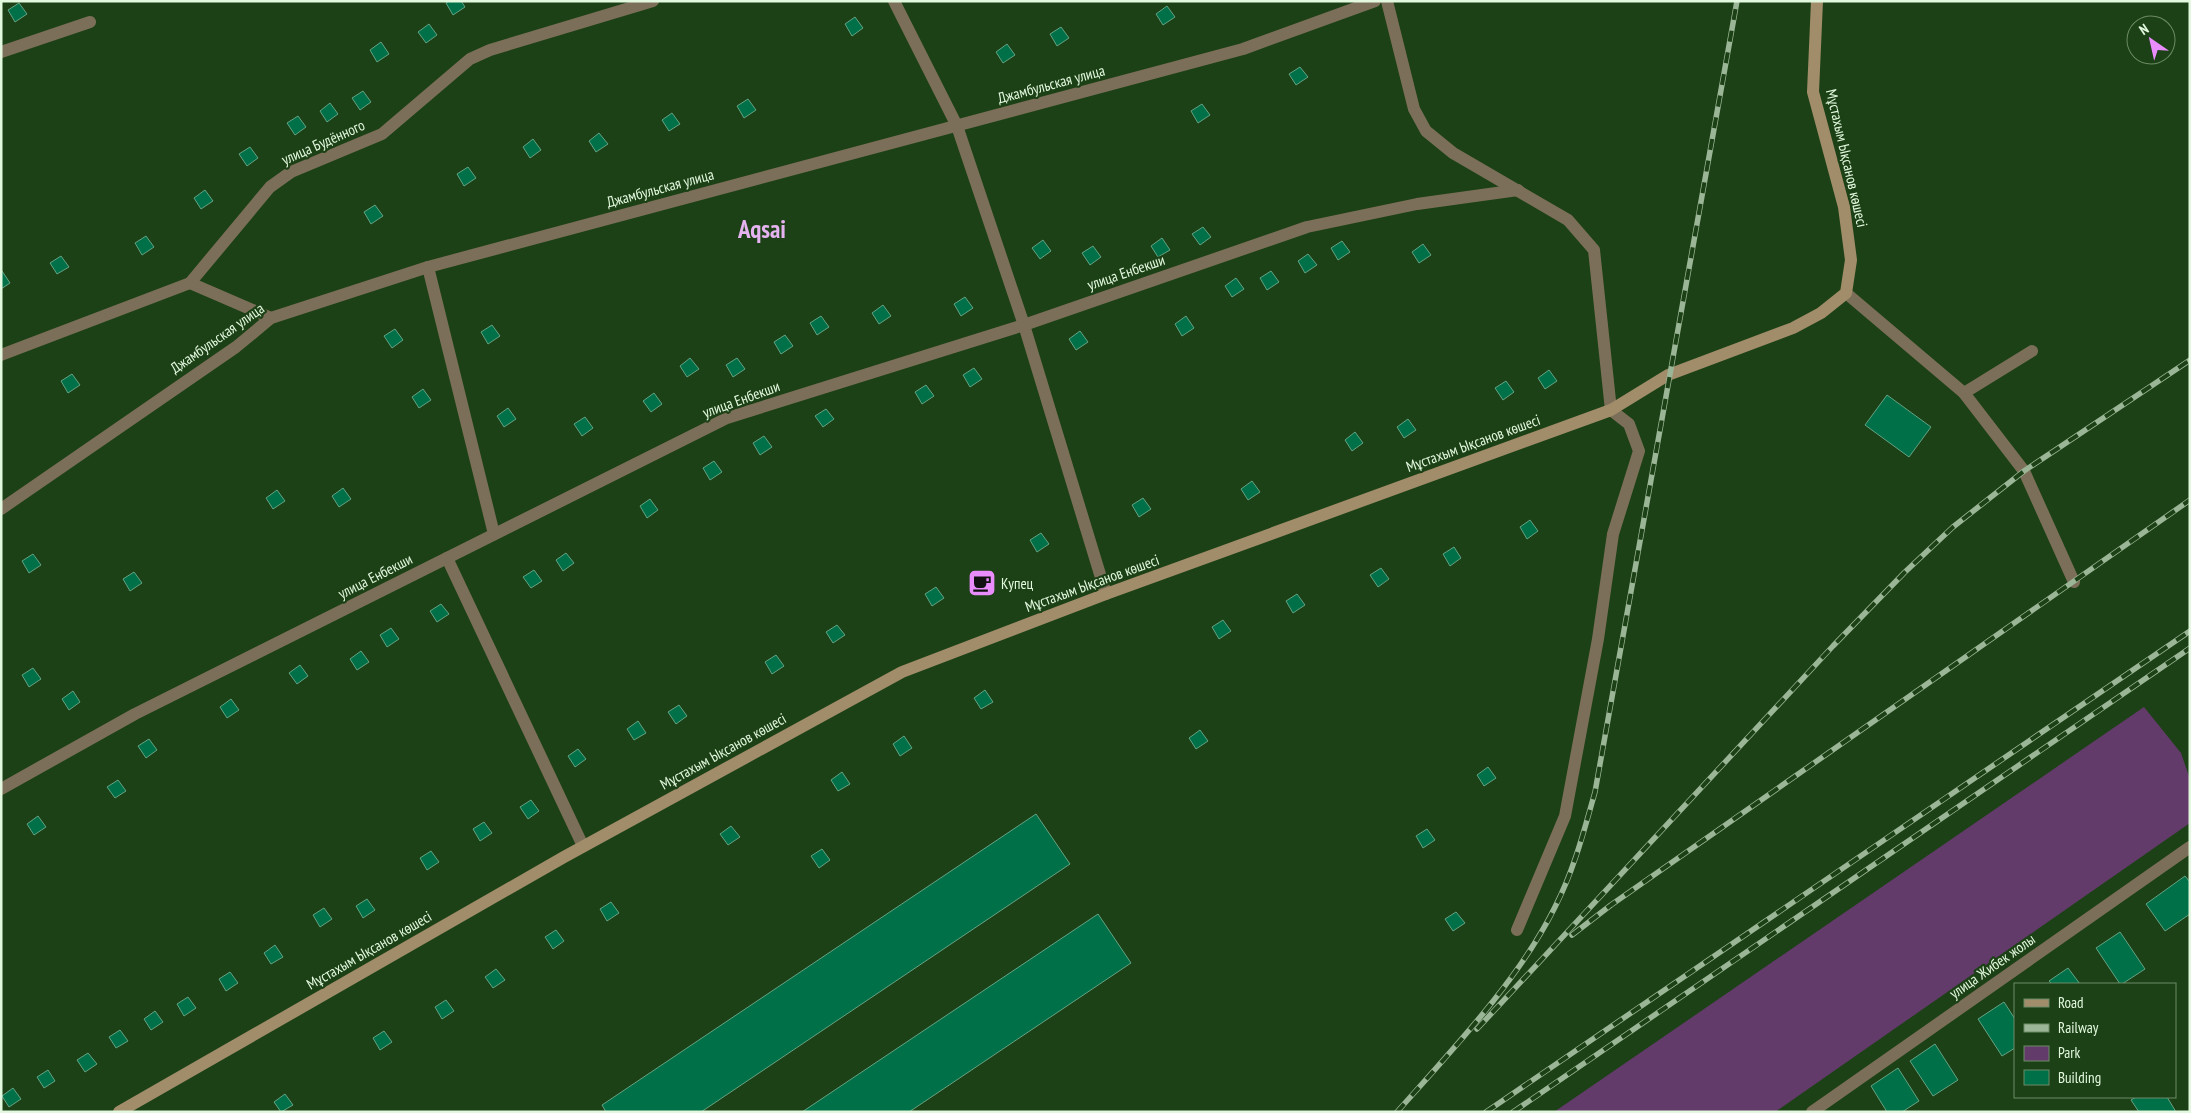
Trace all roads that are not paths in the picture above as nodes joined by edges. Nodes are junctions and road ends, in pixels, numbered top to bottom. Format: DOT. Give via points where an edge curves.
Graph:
graph roads {
  1 [pos="653,1"];
  2 [pos="894,1"];
  3 [pos="1375,1"];
  4 [pos="1387,1"];
  5 [pos="1817,1"];
  6 [pos="90,22"];
  7 [pos="1,52"];
  8 [pos="957,126"];
  9 [pos="1518,190"];
  10 [pos="428,267"];
  11 [pos="190,283"];
  12 [pos="1846,293"];
  13 [pos="271,318"];
  14 [pos="1024,325"];
  15 [pos="2032,351"];
  16 [pos="1,355"];
  17 [pos="1964,393"];
  18 [pos="1611,410"];
  19 [pos="1,509"];
  20 [pos="494,534"];
  21 [pos="447,558"];
  22 [pos="2074,582"];
  23 [pos="1106,594"];
  24 [pos="1,789"];
  25 [pos="583,846"];
  26 [pos="2190,847"];
  27 [pos="1517,930"];
  28 [pos="120,1112"];
  29 [pos="1812,1112"];
  1 -- 11 [label="street, улица Будённого" via="490,50 470,59 382,134 291,172 270,187"];
  2 -- 8 [label="street"];
  3 -- 8 [label="street, Джамбульская улица" via="1244,49"];
  4 -- 9 [label="street" via="1414,109 1426,131 1453,153"];
  5 -- 12 [label="main road, Мұстахым Ықсанов көшесі" via="1814,92 1844,206 1851,260"];
  6 -- 7 [label="street"];
  8 -- 10 [label="street, Джамбульская улица"];
  8 -- 14 [label="street"];
  9 -- 14 [label="street, улица Енбекши" via="1417,204 1307,227"];
  9 -- 18 [label="street" via="1568,220 1594,250"];
  10 -- 13 [label="street, Джамбульская улица"];
  10 -- 20 [label="street"];
  11 -- 13 [label="street"];
  11 -- 16 [label="street, улица Будённого"];
  12 -- 17 [label="street"];
  12 -- 18 [label="main road, Мұстахым Ықсанов көшесі" via="1821,313 1793,328 1668,375"];
  13 -- 19 [label="street, Джамбульская улица" via="236,347"];
  14 -- 20 [label="street, улица Енбекши" via="727,418"];
  14 -- 23 [label="street"];
  15 -- 17 [label="street"];
  17 -- 22 [label="street" via="2024,471"];
  18 -- 23 [label="main road, Мұстахым Ықсанов көшесі"];
  18 -- 27 [label="street" via="1628,424 1639,451 1613,534 1598,640 1565,816"];
  20 -- 21 [label="street, улица Енбекши"];
  21 -- 24 [label="street, улица Енбекши" via="135,714"];
  21 -- 25 [label="street"];
  23 -- 25 [label="main road, Мұстахым Ықсанов көшесі" via="902,672"];
  25 -- 28 [label="main road, Мұстахым Ықсанов көшесі"];
  26 -- 29 [label="street, улица Жибек жолы"];
}
